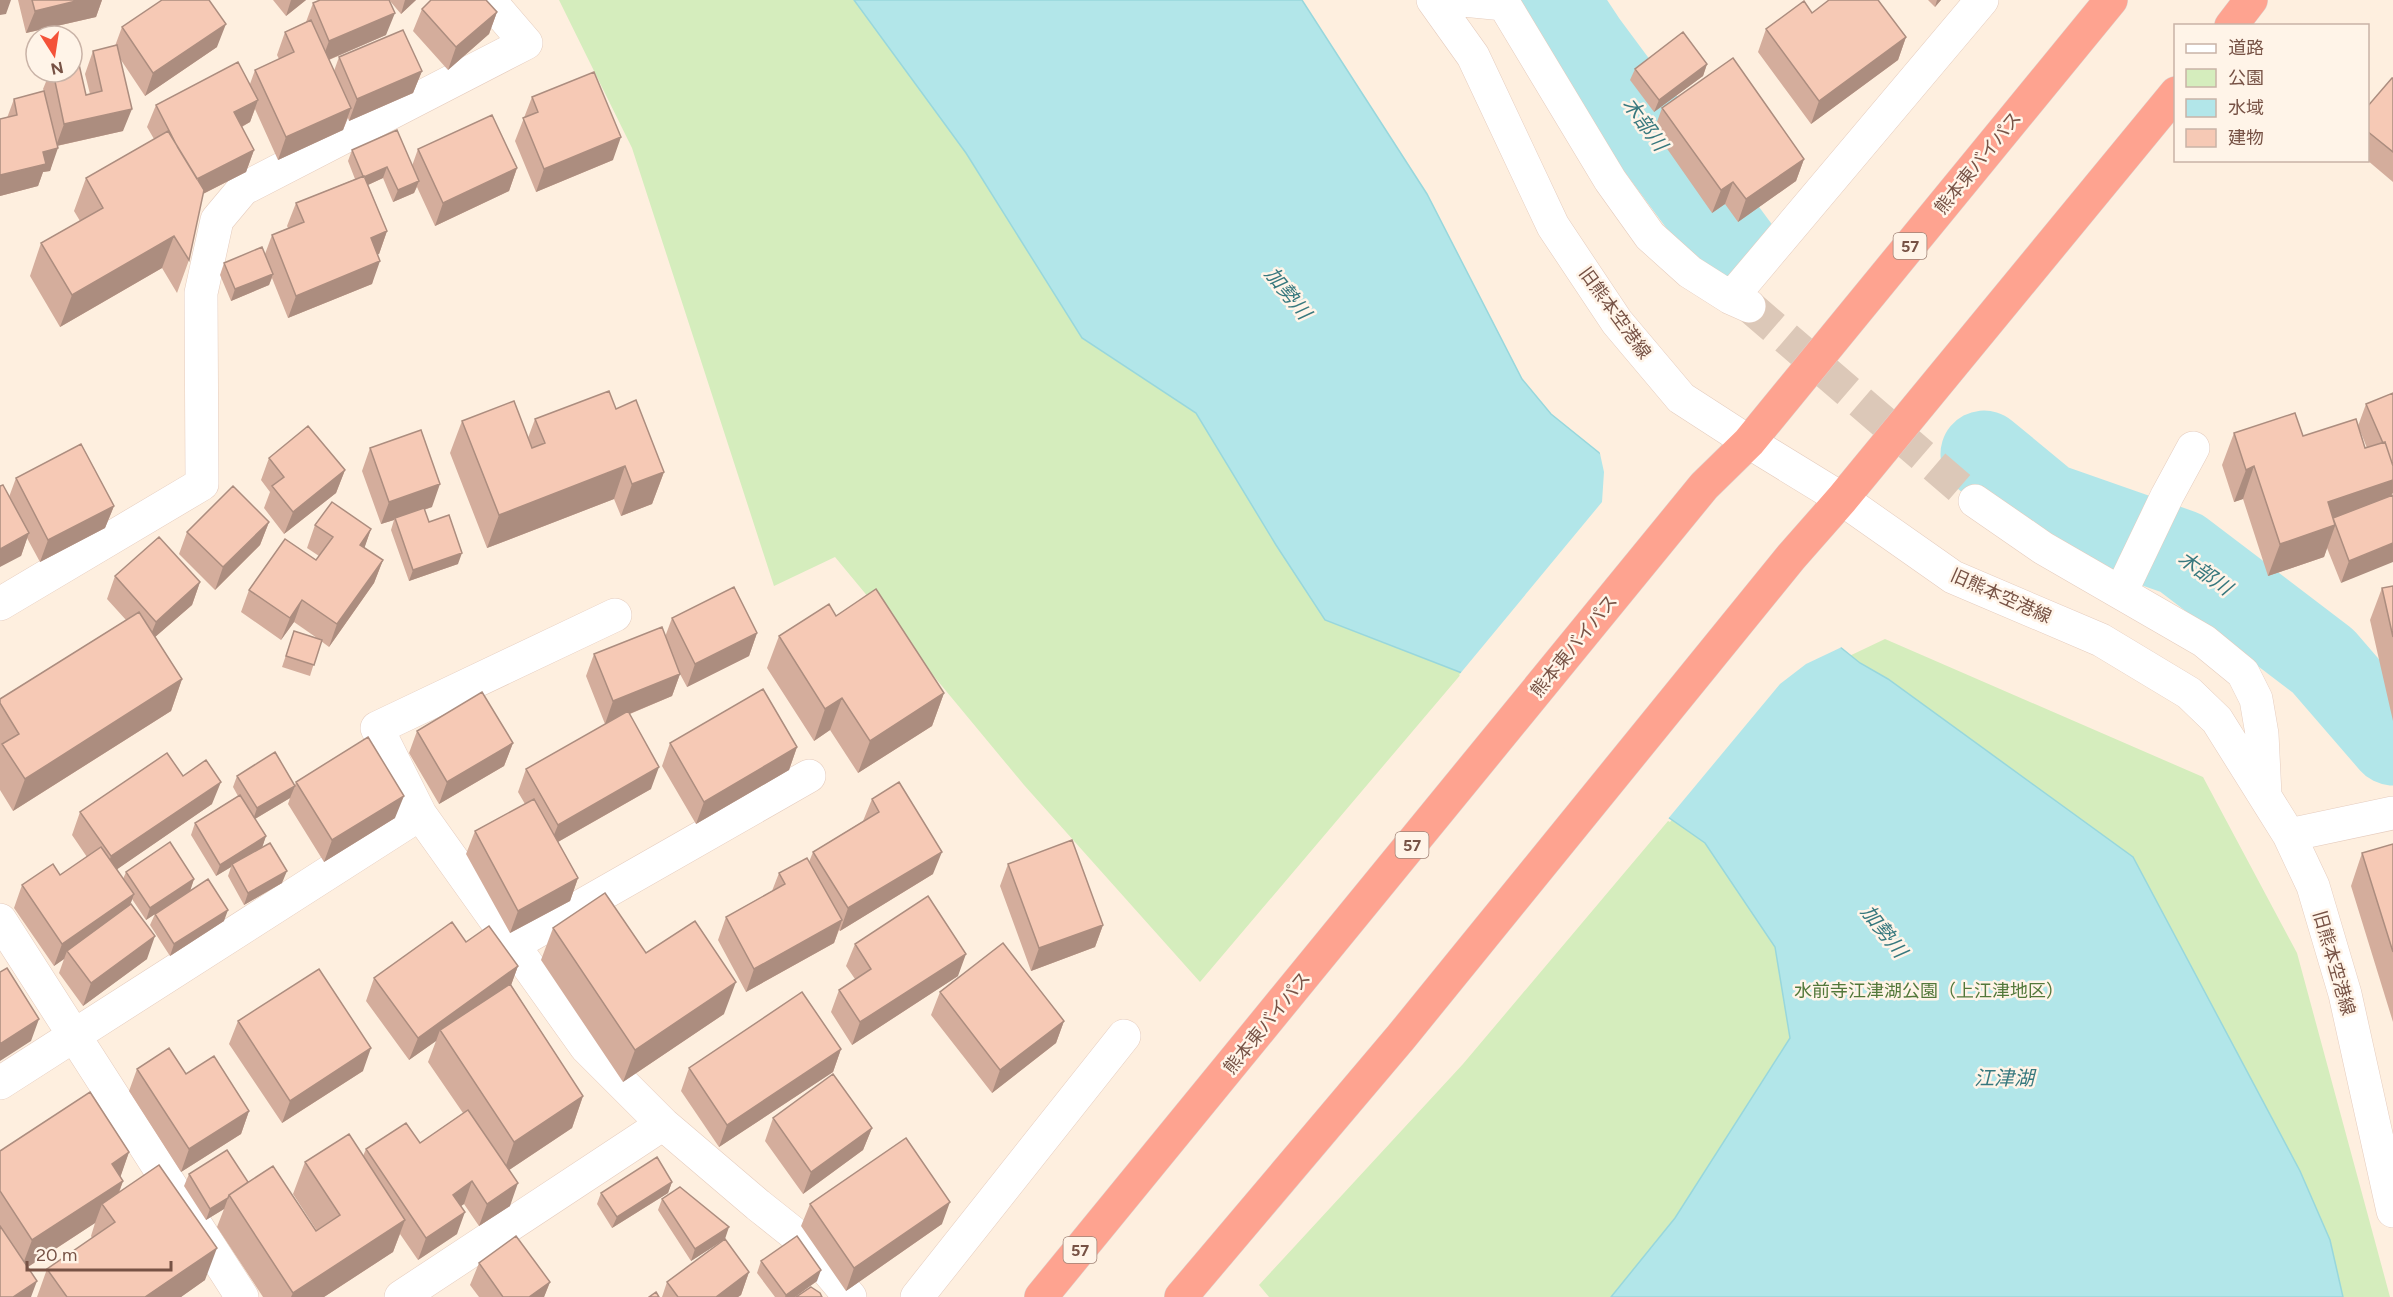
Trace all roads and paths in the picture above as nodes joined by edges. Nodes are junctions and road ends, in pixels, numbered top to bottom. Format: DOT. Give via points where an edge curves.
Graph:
graph roads {
  1 [pos="489,0"];
  2 [pos="1433,0"];
  3 [pos="1463,0"];
  4 [pos="1982,0"];
  5 [pos="2111,0"];
  6 [pos="2252,0"];
  7 [pos="1508,2"];
  8 [pos="2233,24"];
  9 [pos="2174,94"];
  10 [pos="1749,442"];
  11 [pos="2193,448"];
  12 [pos="1842,499"];
  13 [pos="1975,501"];
  14 [pos="2127,578"];
  15 [pos="0,604"];
  16 [pos="615,615"];
  17 [pos="809,776"];
  18 [pos="2265,797"];
  19 [pos="2393,813"];
  20 [pos="420,814"];
  21 [pos="2289,835"];
  22 [pos="0,920"];
  23 [pos="513,945"];
  24 [pos="74,1036"];
  25 [pos="1124,1036"];
  26 [pos="0,1083"];
  27 [pos="663,1124"];
  28 [pos="2393,1211"];
  29 [pos="242,1297"];
  30 [pos="401,1297"];
  31 [pos="850,1297"];
  32 [pos="917,1297"];
  33 [pos="1041,1297"];
  34 [pos="1182,1297"];
  1 -- 15 [label="street" via="526,43 243,189 217,219 201,292 202,484"];
  2 -- 10 [label="street, 旧熊本空港線" via="1473,56 1553,226 1617,322 1681,398"];
  3 -- 7 [label="street"];
  4 -- 7 [label="street" via="1781,237 1740,302 1690,272 1650,237 1610,180"];
  5 -- 10 [label="highway, 熊本東バイパス / 57"];
  6 -- 8 [label="highway"];
  9 -- 12 [label="highway"];
  10 -- 12 [label="street, 旧熊本空港線"];
  10 -- 33 [label="highway, 熊本東バイパス / 57" via="1704,486"];
  11 -- 14 [label="street"];
  12 -- 18 [label="street, 旧熊本空港線" via="1953,577 2101,640 2188,693 2217,720"];
  12 -- 34 [label="highway" via="1401,1037"];
  13 -- 14 [label="street" via="2043,548"];
  14 -- 18 [label="street" via="2243,673 2256,699"];
  16 -- 20 [label="street" via="377,728"];
  17 -- 23 [label="street"];
  18 -- 21 [label="street, 旧熊本空港線"];
  19 -- 21 [label="street"];
  20 -- 23 [label="street"];
  20 -- 24 [label="street"];
  21 -- 28 [label="street, 旧熊本空港線" via="2313,886 2345,994"];
  22 -- 24 [label="street"];
  23 -- 27 [label="street" via="586,1047"];
  24 -- 26 [label="street"];
  24 -- 29 [label="street"];
  25 -- 32 [label="street"];
  27 -- 30 [label="street"];
  27 -- 31 [label="street" via="802,1240"];
}
